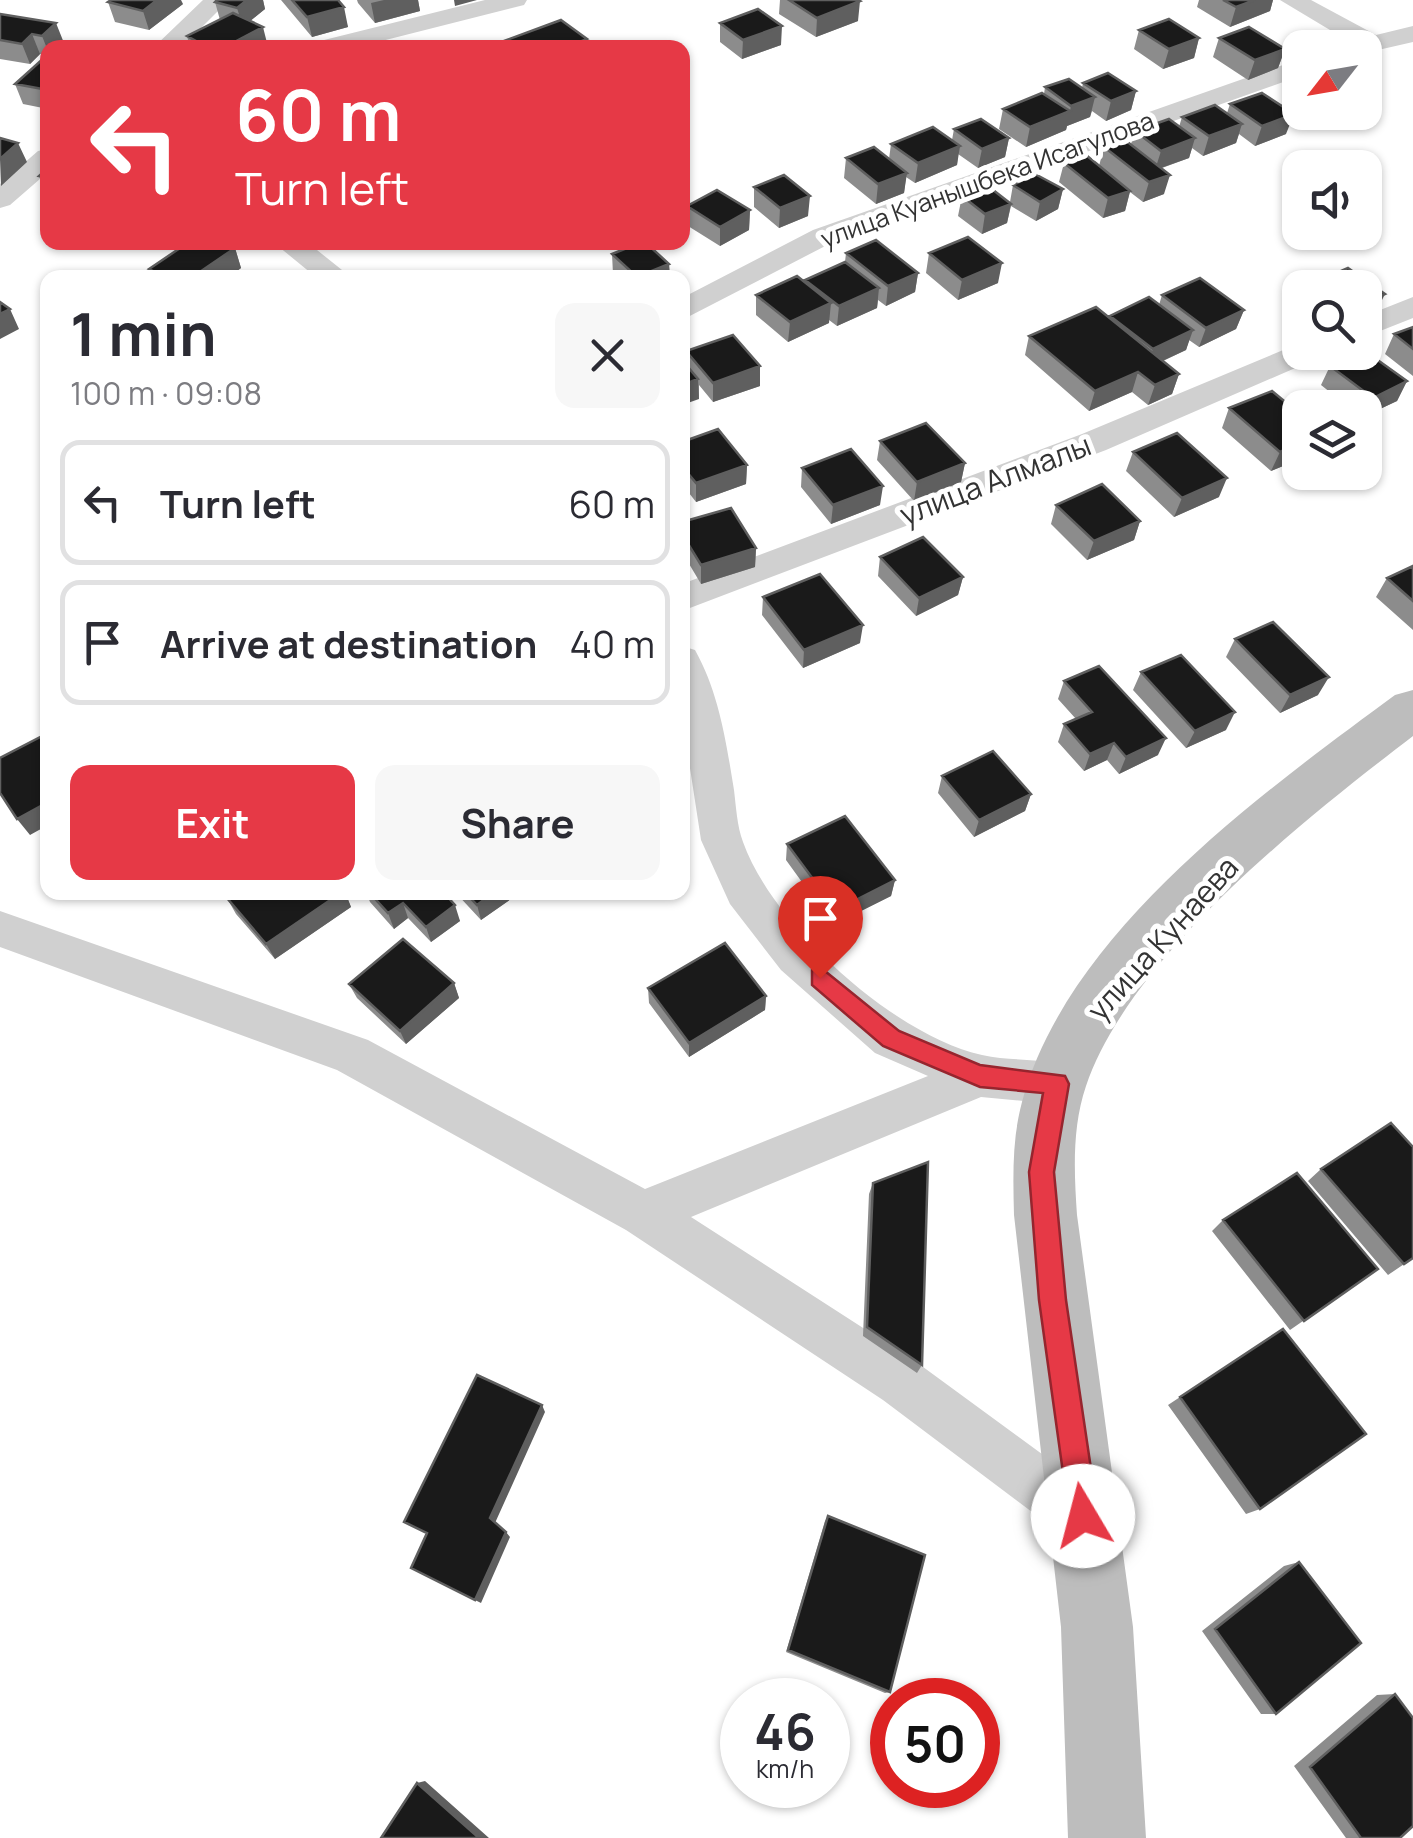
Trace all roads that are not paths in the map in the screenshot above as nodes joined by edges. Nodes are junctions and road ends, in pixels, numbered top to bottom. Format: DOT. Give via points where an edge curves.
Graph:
graph roads {
  1 [pos="217,0"];
  2 [pos="515,0"];
  3 [pos="1292,0"];
  4 [pos="1339,30"];
  5 [pos="1413,34"];
  6 [pos="174,40"];
  7 [pos="353,40"];
  8 [pos="1382,41"];
  9 [pos="1282,73"];
  10 [pos="40,164"];
  11 [pos="0,199"];
  12 [pos="298,250"];
  13 [pos="326,270"];
  14 [pos="690,307"];
  15 [pos="1413,307"];
  16 [pos="1382,320"];
  17 [pos="1282,362"];
  18 [pos="690,595"];
  19 [pos="690,683"];
  20 [pos="1413,708"];
  21 [pos="0,930"];
  22 [pos="980,1076"];
  23 [pos="1057,1084"];
  24 [pos="643,1213"];
  25 [pos="1083,1516"];
  26 [pos="1107,1838"];
  1 -- 6 [label="street"];
  2 -- 7 [label="street"];
  3 -- 4 [label="street"];
  5 -- 8 [label="street"];
  9 -- 14 [label="street, улица Куанышбека Исагулова" via="823,236"];
  10 -- 11 [label="street"];
  12 -- 13 [label="street"];
  15 -- 16 [label="street"];
  17 -- 18 [label="street, улица Алмалы" via="1094,442"];
  19 -- 22 [label="street" via="704,722 721,840 745,891 796,957 891,1039"];
  20 -- 23 [label="main road, улица Кунаева" via="1341,761 1203,883 1092,1008"];
  21 -- 24 [label="street" via="352,1055"];
  22 -- 23 [label="street"];
  22 -- 24 [label="street"];
  23 -- 25 [label="main road, улица Кунаева" via="1042,1172 1052,1300"];
  24 -- 25 [label="street" via="901,1382"];
  25 -- 26 [label="main road, улица Кунаева" via="1095,1600"];
}
